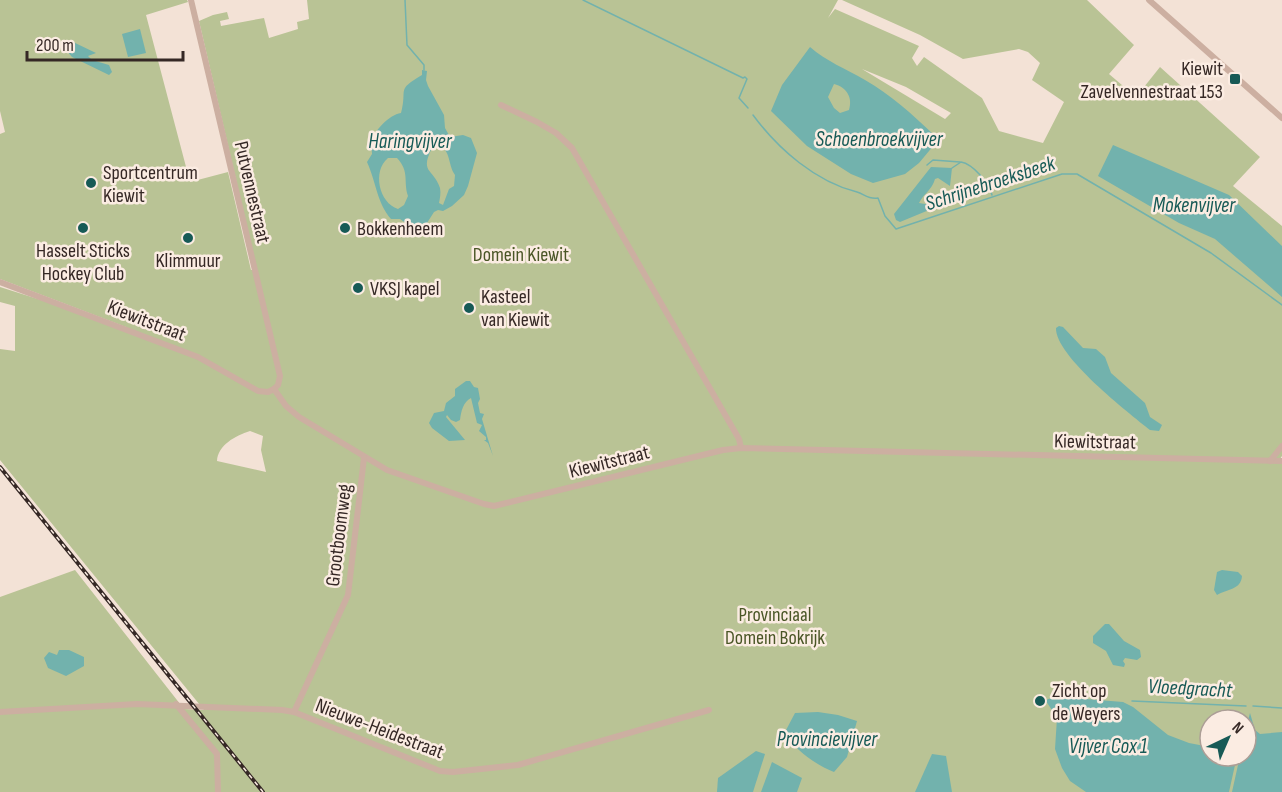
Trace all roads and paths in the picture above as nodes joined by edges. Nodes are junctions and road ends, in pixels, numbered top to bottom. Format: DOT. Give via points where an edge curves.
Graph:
graph roads {
  1 [pos="191,0"];
  2 [pos="1149,0"];
  3 [pos="501,105"];
  4 [pos="1282,117"];
  5 [pos="0,282"];
  6 [pos="274,389"];
  7 [pos="1282,446"];
  8 [pos="741,448"];
  9 [pos="364,458"];
  10 [pos="1270,461"];
  11 [pos="1282,462"];
  12 [pos="176,704"];
  13 [pos="709,710"];
  14 [pos="0,712"];
  15 [pos="294,712"];
  16 [pos="218,792"];
  1 -- 6 [label="street, Putvennestraat" via="280,376"];
  2 -- 4 [label="street"];
  3 -- 8 [label="street" via="556,133 572,148"];
  5 -- 6 [label="street, Kiewitstraat" via="198,357 258,392"];
  6 -- 9 [label="street, Kiewitstraat" via="299,417"];
  7 -- 10 [label="street"];
  8 -- 9 [label="street, Kiewitstraat" via="494,506 402,476"];
  8 -- 10 [label="street, Kiewitstraat"];
  9 -- 15 [label="street, Grootboomweg" via="348,595"];
  10 -- 11 [label="street, Kiewitstraat"];
  12 -- 14 [label="street, Nieuwe-Heidestraat"];
  12 -- 15 [label="street, Nieuwe-Heidestraat"];
  12 -- 16 [label="street" via="217,754"];
  13 -- 15 [label="street, Nieuwe-Heidestraat" via="518,765 453,772 440,771"];
}
